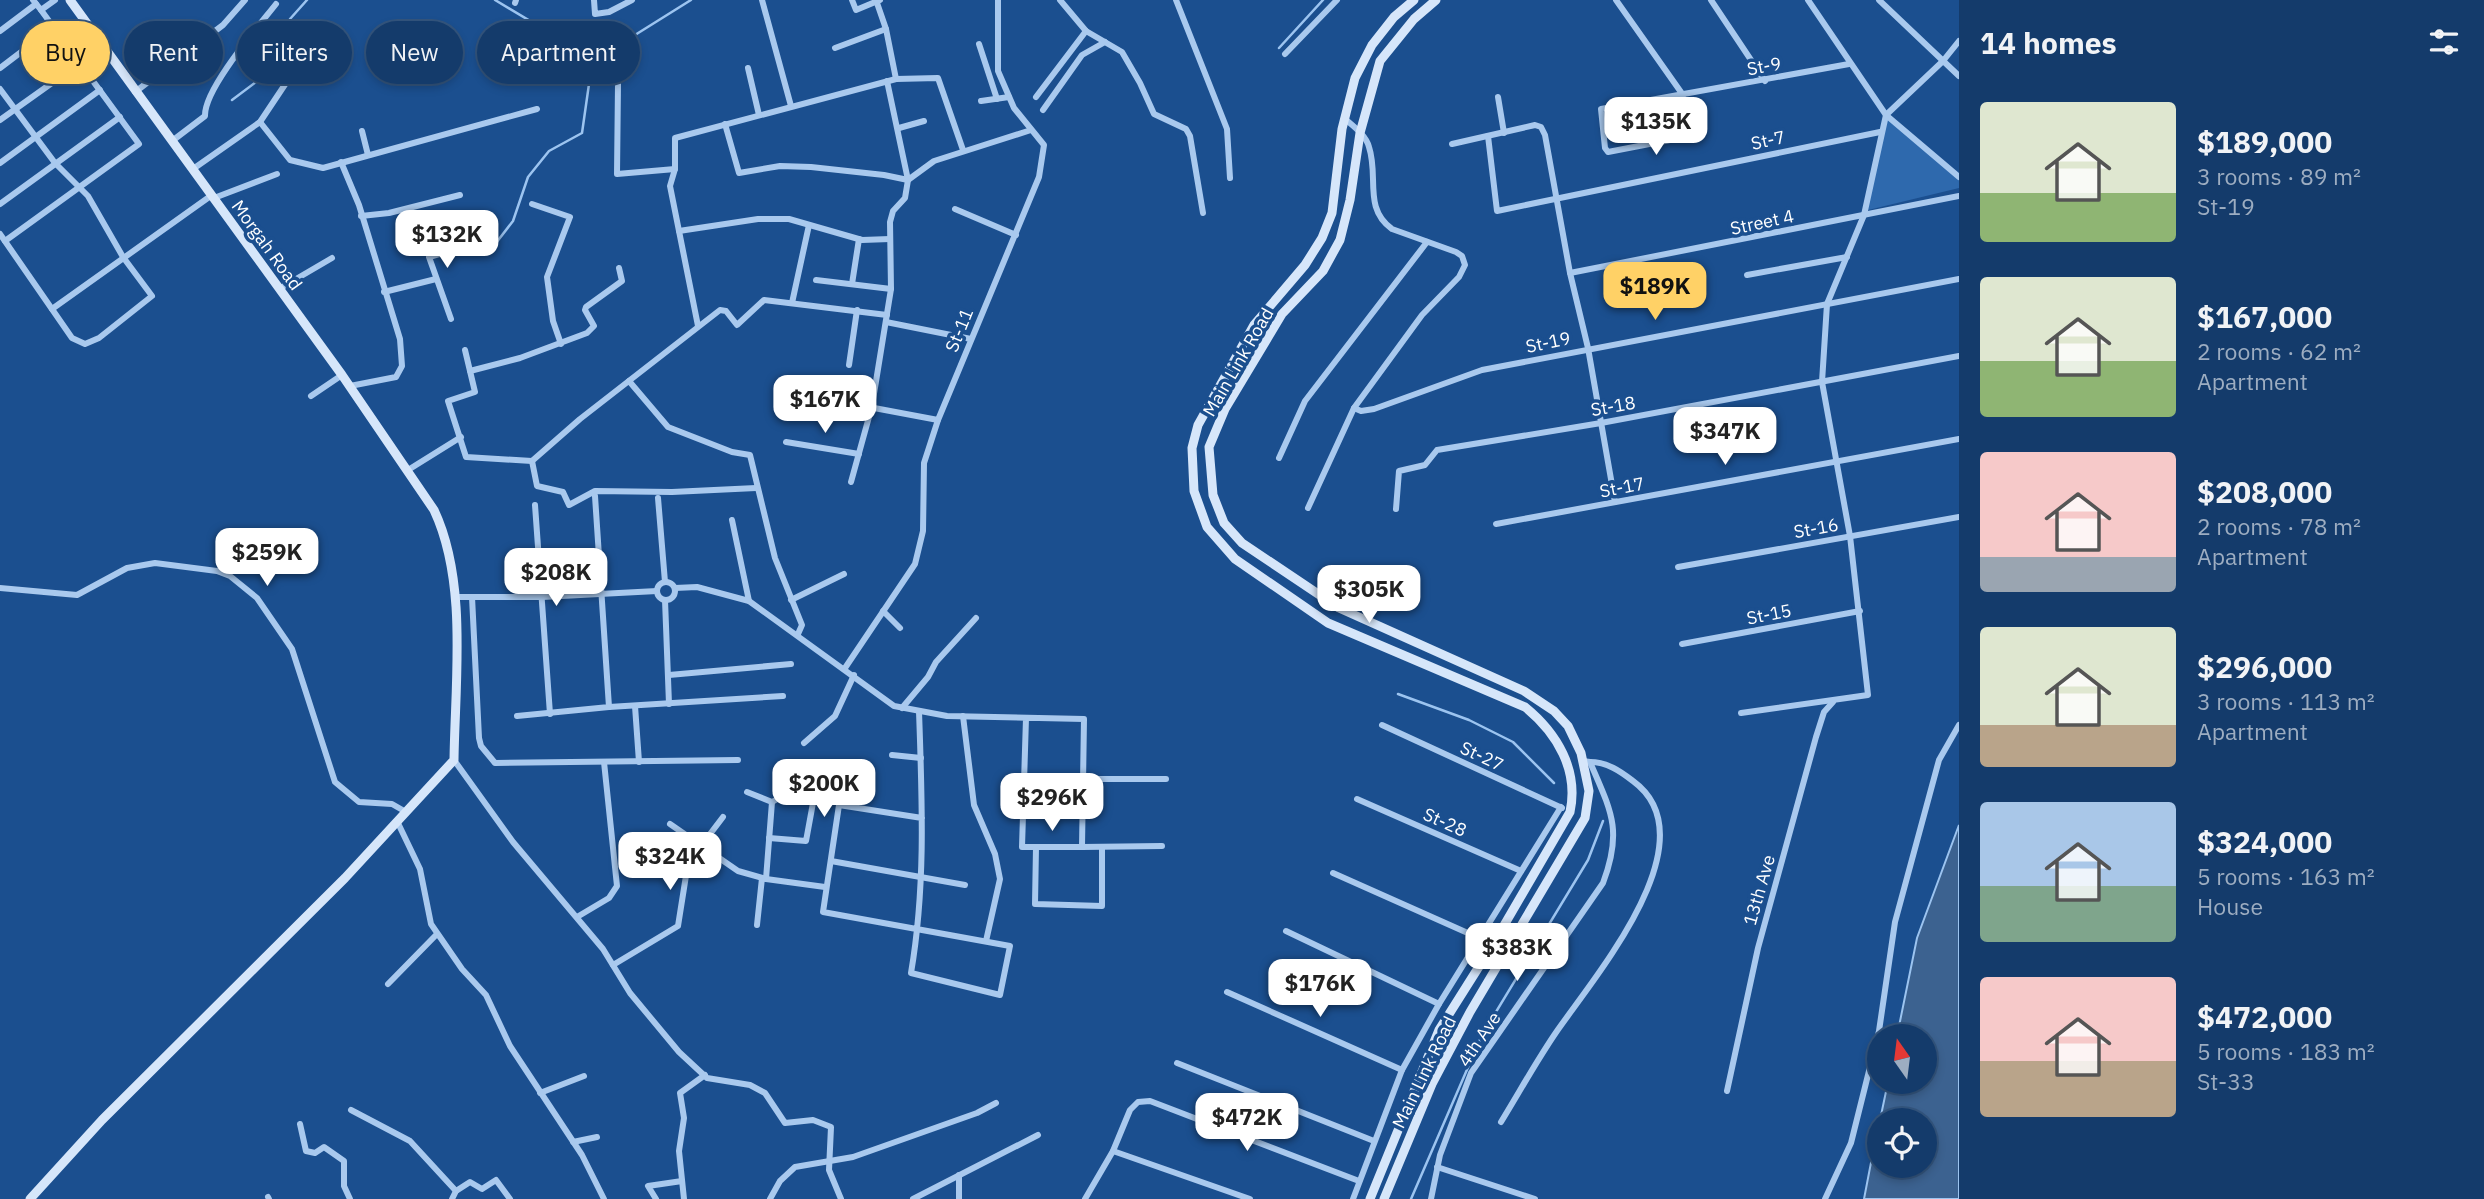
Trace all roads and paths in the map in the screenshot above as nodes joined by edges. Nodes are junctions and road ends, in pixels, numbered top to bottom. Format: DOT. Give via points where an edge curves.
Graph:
graph roads {
  1 [pos="55,0"];
  2 [pos="70,0"];
  3 [pos="245,0"];
  4 [pos="594,0"];
  5 [pos="632,0"];
  6 [pos="762,0"];
  7 [pos="852,0"];
  8 [pos="877,0"];
  9 [pos="998,0"];
  10 [pos="1060,0"];
  11 [pos="1176,0"];
  12 [pos="1337,0"];
  13 [pos="1414,0"];
  14 [pos="1436,0"];
  15 [pos="1616,0"];
  16 [pos="1711,0"];
  17 [pos="1808,0"];
  18 [pos="1879,0"];
  19 [pos="276,4"];
  20 [pos="37,5"];
  21 [pos="49,21"];
  22 [pos="886,29"];
  23 [pos="0,31"];
  24 [pos="1086,31"];
  25 [pos="1959,41"];
  26 [pos="1105,42"];
  27 [pos="979,44"];
  28 [pos="835,48"];
  29 [pos="21,52"];
  30 [pos="1285,54"];
  31 [pos="1943,61"];
  32 [pos="1849,64"];
  33 [pos="0,68"];
  34 [pos="748,68"];
  35 [pos="1959,76"];
  36 [pos="895,79"];
  37 [pos="1765,80"];
  38 [pos="887,81"];
  39 [pos="50,84"];
  40 [pos="96,84"];
  41 [pos="285,84"];
  42 [pos="618,84"];
  43 [pos="0,89"];
  44 [pos="100,90"];
  45 [pos="135,92"];
  46 [pos="1683,94"];
  47 [pos="1009,97"];
  48 [pos="1035,97"];
  49 [pos="1498,97"];
  50 [pos="996,99"];
  51 [pos="981,102"];
  52 [pos="791,106"];
  53 [pos="15,109"];
  54 [pos="537,110"];
  55 [pos="1042,110"];
  56 [pos="759,115"];
  57 [pos="1886,115"];
  58 [pos="120,117"];
  59 [pos="1344,118"];
  60 [pos="0,120"];
  61 [pos="925,121"];
  62 [pos="260,122"];
  63 [pos="725,124"];
  64 [pos="899,128"];
  65 [pos="1031,130"];
  66 [pos="362,131"];
  67 [pos="1360,132"];
  68 [pos="1880,132"];
  69 [pos="1504,133"];
  70 [pos="1701,134"];
  71 [pos="1488,136"];
  72 [pos="35,137"];
  73 [pos="173,141"];
  74 [pos="1452,144"];
  75 [pos="963,150"];
  76 [pos="368,155"];
  77 [pos="341,162"];
  78 [pos="0,163"];
  79 [pos="55,163"];
  80 [pos="193,169"];
  81 [pos="675,169"];
  82 [pos="277,174"];
  83 [pos="1959,177"];
  84 [pos="1230,178"];
  85 [pos="908,180"];
  86 [pos="80,187"];
  87 [pos="460,195"];
  88 [pos="1959,196"];
  89 [pos="213,197"];
  90 [pos="1557,199"];
  91 [pos="0,204"];
  92 [pos="532,204"];
  93 [pos="955,209"];
  94 [pos="1203,213"];
  95 [pos="1864,215"];
  96 [pos="361,216"];
  97 [pos="809,225"];
  98 [pos="679,231"];
  99 [pos="0,234"];
  100 [pos="1016,234"];
  101 [pos="859,239"];
  102 [pos="890,239"];
  103 [pos="5,241"];
  104 [pos="482,242"];
  105 [pos="1427,242"];
  106 [pos="123,257"];
  107 [pos="1847,257"];
  108 [pos="332,258"];
  109 [pos="620,268"];
  110 [pos="1570,273"];
  111 [pos="1747,275"];
  112 [pos="436,279"];
  113 [pos="1959,279"];
  114 [pos="817,280"];
  115 [pos="852,284"];
  116 [pos="279,289"];
  117 [pos="891,289"];
  118 [pos="384,292"];
  119 [pos="792,303"];
  120 [pos="1827,304"];
  121 [pos="52,309"];
  122 [pos="857,310"];
  123 [pos="887,318"];
  124 [pos="451,319"];
  125 [pos="698,327"];
  126 [pos="971,339"];
  127 [pos="561,344"];
  128 [pos="1588,348"];
  129 [pos="465,350"];
  130 [pos="1959,355"];
  131 [pos="849,365"];
  132 [pos="470,371"];
  133 [pos="342,375"];
  134 [pos="629,381"];
  135 [pos="1822,382"];
  136 [pos="350,386"];
  137 [pos="805,395"];
  138 [pos="311,396"];
  139 [pos="872,406"];
  140 [pos="1354,408"];
  141 [pos="938,420"];
  142 [pos="1601,423"];
  143 [pos="461,437"];
  144 [pos="1959,439"];
  145 [pos="786,442"];
  146 [pos="859,454"];
  147 [pos="1279,458"];
  148 [pos="1836,460"];
  149 [pos="533,461"];
  150 [pos="408,470"];
  151 [pos="851,482"];
  152 [pos="756,488"];
  153 [pos="596,496"];
  154 [pos="659,498"];
  155 [pos="1615,502"];
  156 [pos="535,505"];
  157 [pos="1308,508"];
  158 [pos="1396,509"];
  159 [pos="1959,517"];
  160 [pos="732,520"];
  161 [pos="1496,524"];
  162 [pos="1850,536"];
  163 [pos="1678,567"];
  164 [pos="844,574"];
  165 [pos="665,582"];
  166 [pos="0,588"];
  167 [pos="675,588"];
  168 [pos="657,591"];
  169 [pos="602,593"];
  170 [pos="456,597"];
  171 [pos="471,597"];
  172 [pos="542,597"];
  173 [pos="665,600"];
  174 [pos="792,600"];
  175 [pos="749,601"];
  176 [pos="884,611"];
  177 [pos="1860,611"];
  178 [pos="976,618"];
  179 [pos="900,628"];
  180 [pos="797,634"];
  181 [pos="1682,644"];
  182 [pos="791,664"];
  183 [pos="845,668"];
  184 [pos="669,675"];
  185 [pos="854,675"];
  186 [pos="783,696"];
  187 [pos="1833,702"];
  188 [pos="669,704"];
  189 [pos="635,706"];
  190 [pos="609,708"];
  191 [pos="902,708"];
  192 [pos="919,711"];
  193 [pos="550,713"];
  194 [pos="1741,713"];
  195 [pos="517,716"];
  196 [pos="963,716"];
  197 [pos="1026,718"];
  198 [pos="1382,725"];
  199 [pos="1959,725"];
  200 [pos="804,743"];
  201 [pos="892,755"];
  202 [pos="1565,756"];
  203 [pos="920,758"];
  204 [pos="454,760"];
  205 [pos="737,761"];
  206 [pos="1585,761"];
  207 [pos="604,762"];
  208 [pos="639,762"];
  209 [pos="1570,774"];
  210 [pos="1024,779"];
  211 [pos="1166,779"];
  212 [pos="1083,781"];
  213 [pos="747,792"];
  214 [pos="815,792"];
  215 [pos="1357,799"];
  216 [pos="810,800"];
  217 [pos="772,802"];
  218 [pos="1565,810"];
  219 [pos="406,812"];
  220 [pos="723,817"];
  221 [pos="922,818"];
  222 [pos="397,821"];
  223 [pos="670,824"];
  224 [pos="769,838"];
  225 [pos="701,845"];
  226 [pos="1162,846"];
  227 [pos="1036,847"];
  228 [pos="1082,847"];
  229 [pos="1102,847"];
  230 [pos="831,861"];
  231 [pos="1521,871"];
  232 [pos="1333,873"];
  233 [pos="922,877"];
  234 [pos="764,879"];
  235 [pos="965,885"];
  236 [pos="825,887"];
  237 [pos="1523,894"];
  238 [pos="1536,901"];
  239 [pos="577,917"];
  240 [pos="757,925"];
  241 [pos="919,928"];
  242 [pos="1286,931"];
  243 [pos="437,934"];
  244 [pos="1479,938"];
  245 [pos="986,941"];
  246 [pos="613,965"];
  247 [pos="388,984"];
  248 [pos="1227,992"];
  249 [pos="1439,1004"];
  250 [pos="1177,1063"];
  251 [pos="1402,1070"];
  252 [pos="705,1075"];
  253 [pos="584,1076"];
  254 [pos="1727,1091"];
  255 [pos="540,1093"];
  256 [pos="996,1103"];
  257 [pos="351,1110"];
  258 [pos="1501,1122"];
  259 [pos="300,1124"];
  260 [pos="1038,1135"];
  261 [pos="597,1136"];
  262 [pos="1374,1141"];
  263 [pos="573,1142"];
  264 [pos="1113,1151"];
  265 [pos="828,1162"];
  266 [pos="1437,1167"];
  267 [pos="959,1175"];
  268 [pos="682,1181"];
  269 [pos="1359,1181"];
  270 [pos="456,1191"];
  271 [pos="31,1199"];
  272 [pos="350,1199"];
  273 [pos="452,1199"];
  274 [pos="510,1199"];
  275 [pos="604,1199"];
  276 [pos="656,1199"];
  277 [pos="684,1199"];
  278 [pos="770,1199"];
  279 [pos="841,1199"];
  280 [pos="913,1199"];
  281 [pos="959,1199"];
  282 [pos="1085,1199"];
  283 [pos="1250,1199"];
  284 [pos="1353,1199"];
  285 [pos="1370,1199"];
  286 [pos="1384,1199"];
  287 [pos="1431,1199"];
  288 [pos="1535,1199"];
  289 [pos="1825,1199"];
  1 -- 20 [label="street"];
  2 -- 45 [label="street, Morgah Road"];
  3 -- 45 [label="street" via="223,25"];
  4 -- 5 [label="street" via="595,14"];
  6 -- 52 [label="street"];
  7 -- 8 [label="street" via="856,10"];
  8 -- 22 [label="street"];
  9 -- 47 [label="street, St-11" via="998,71"];
  10 -- 24 [label="street"];
  11 -- 84 [label="street" via="1227,129"];
  12 -- 30 [label="street"];
  13 -- 59 [label="street, Main Link Road" via="1372,45 1355,78"];
  14 -- 67 [label="street, Main Link Road" via="1380,61"];
  15 -- 46 [label="street"];
  16 -- 37 [label="street"];
  17 -- 32 [label="street"];
  18 -- 31 [label="street"];
  19 -- 73 [label="street" via="208,98 205,116"];
  20 -- 21 [label="street"];
  20 -- 23 [label="street"];
  22 -- 28 [label="street"];
  22 -- 36 [label="street"];
  24 -- 26 [label="street"];
  24 -- 48 [label="street"];
  25 -- 31 [label="street"];
  26 -- 55 [label="street" via="1082,55"];
  26 -- 94 [label="street" via="1122,52 1154,114 1186,129"];
  27 -- 50 [label="street"];
  29 -- 33 [label="street"];
  31 -- 35 [label="street"];
  31 -- 57 [label="street"];
  32 -- 37 [label="street, St-9"];
  32 -- 57 [label="street"];
  34 -- 56 [label="street"];
  36 -- 38 [label="street"];
  36 -- 75 [label="street" via="938,78"];
  37 -- 46 [label="street, St-9"];
  38 -- 52 [label="street"];
  38 -- 64 [label="street"];
  39 -- 53 [label="street"];
  40 -- 44 [label="street"];
  41 -- 62 [label="street"];
  42 -- 81 [label="street" via="617,174"];
  43 -- 53 [label="street"];
  44 -- 58 [label="street"];
  44 -- 72 [label="street"];
  45 -- 73 [label="street, Morgah Road"];
  46 -- 70 [label="street, St-9" via="1601,109 1605,148 1608,152"];
  47 -- 50 [label="street"];
  47 -- 65 [label="street, St-11"];
  49 -- 69 [label="street"];
  50 -- 51 [label="street"];
  52 -- 56 [label="street"];
  53 -- 60 [label="street"];
  53 -- 72 [label="street"];
  54 -- 76 [label="street"];
  56 -- 63 [label="street"];
  57 -- 68 [label="street"];
  57 -- 83 [label="street"];
  58 -- 79 [label="street"];
  58 -- 86 [label="street" via="139,145"];
  59 -- 67 [label="street"];
  59 -- 202 [label="street, Main Link Road" via="1332,213 1322,238 1254,325 1198,425 1192,448 1195,491 1207,527 1235,559 1328,623 1525,707 1545,723"];
  61 -- 64 [label="street"];
  62 -- 77 [label="street" via="290,160 314,169"];
  62 -- 80 [label="street"];
  63 -- 81 [label="street" via="675,138"];
  63 -- 85 [label="street" via="739,173 780,166 811,167"];
  64 -- 85 [label="street"];
  65 -- 75 [label="street"];
  65 -- 100 [label="street, St-11" via="1042,141 1044,151 1039,177"];
  66 -- 76 [label="street"];
  67 -- 105 [label="street" via="1370,150 1377,214 1392,229"];
  67 -- 206 [label="street, Main Link Road" via="1340,240 1323,271 1282,314 1226,409 1209,447 1213,495 1224,523 1242,543 1339,608 1524,691 1554,711 1568,726"];
  68 -- 90 [label="street, St-7"];
  68 -- 95 [label="street"];
  69 -- 71 [label="street"];
  69 -- 90 [label="street" via="1541,127"];
  71 -- 74 [label="street"];
  71 -- 90 [label="street, St-7" via="1497,211"];
  72 -- 78 [label="street"];
  72 -- 79 [label="street"];
  73 -- 80 [label="street, Morgah Road"];
  75 -- 85 [label="street" via="934,161"];
  76 -- 77 [label="street"];
  77 -- 96 [label="street"];
  79 -- 86 [label="street"];
  79 -- 91 [label="street"];
  80 -- 89 [label="street, Morgah Road"];
  81 -- 98 [label="street" via="670,186"];
  82 -- 89 [label="street"];
  85 -- 102 [label="street" via="905,198 893,211"];
  86 -- 103 [label="street"];
  86 -- 106 [label="street"];
  87 -- 96 [label="street"];
  88 -- 95 [label="street, Street 4"];
  89 -- 106 [label="street"];
  89 -- 116 [label="street, Morgah Road"];
  90 -- 110 [label="street"];
  92 -- 127 [label="street" via="570,217 547,277"];
  93 -- 100 [label="street"];
  95 -- 107 [label="street"];
  95 -- 110 [label="street, Street 4"];
  96 -- 118 [label="street"];
  97 -- 98 [label="street" via="789,219 758,219"];
  97 -- 101 [label="street"];
  97 -- 119 [label="street"];
  98 -- 125 [label="street"];
  99 -- 103 [label="street"];
  100 -- 126 [label="street, St-11"];
  101 -- 102 [label="street"];
  101 -- 115 [label="street"];
  102 -- 117 [label="street"];
  103 -- 121 [label="street"];
  104 -- 112 [label="street" via="429,257"];
  105 -- 140 [label="street" via="1462,256 1463,270 1422,315"];
  105 -- 147 [label="street" via="1305,401"];
  106 -- 121 [label="street"];
  106 -- 121 [label="street" via="152,296 99,338 85,345 72,338"];
  107 -- 111 [label="street"];
  107 -- 120 [label="street"];
  108 -- 116 [label="street"];
  109 -- 127 [label="street" via="622,281 586,307 594,326"];
  110 -- 128 [label="street"];
  112 -- 118 [label="street"];
  112 -- 124 [label="street"];
  113 -- 120 [label="street, St-19"];
  114 -- 115 [label="street"];
  115 -- 117 [label="street"];
  116 -- 133 [label="street, Morgah Road"];
  117 -- 123 [label="street"];
  118 -- 136 [label="street" via="400,340 402,366 397,377"];
  119 -- 122 [label="street"];
  119 -- 125 [label="street" via="764,300 737,325 723,309"];
  120 -- 128 [label="street, St-19"];
  120 -- 135 [label="street"];
  122 -- 123 [label="street"];
  122 -- 131 [label="street"];
  123 -- 126 [label="street"];
  123 -- 139 [label="street"];
  125 -- 134 [label="street"];
  126 -- 141 [label="street, St-11"];
  127 -- 132 [label="street"];
  128 -- 140 [label="street, St-19" via="1482,370 1368,411"];
  128 -- 142 [label="street"];
  129 -- 132 [label="street"];
  130 -- 135 [label="street, St-18"];
  132 -- 143 [label="street" via="475,392 449,401"];
  133 -- 136 [label="street, Morgah Road"];
  133 -- 138 [label="street"];
  134 -- 149 [label="street"];
  134 -- 152 [label="street" via="668,427 750,455"];
  135 -- 142 [label="street, St-18"];
  135 -- 148 [label="street"];
  136 -- 150 [label="street, Morgah Road"];
  137 -- 139 [label="street"];
  139 -- 141 [label="street"];
  139 -- 146 [label="street"];
  140 -- 157 [label="street"];
  141 -- 176 [label="street, St-11" via="924,463 923,531 915,564"];
  142 -- 155 [label="street"];
  142 -- 158 [label="street, St-18" via="1435,451 1425,465 1399,471"];
  143 -- 149 [label="street" via="468,459"];
  143 -- 150 [label="street"];
  144 -- 148 [label="street, St-17"];
  145 -- 146 [label="street"];
  146 -- 151 [label="street"];
  148 -- 155 [label="street, St-17"];
  148 -- 162 [label="street"];
  149 -- 152 [label="street" via="537,486 563,492 569,505 595,491"];
  150 -- 170 [label="street, Morgah Road" via="441,524"];
  152 -- 174 [label="street"];
  153 -- 169 [label="street"];
  154 -- 165 [label="street"];
  155 -- 161 [label="street, St-17"];
  156 -- 172 [label="street"];
  159 -- 162 [label="street, St-16"];
  160 -- 175 [label="street"];
  162 -- 163 [label="street, St-16"];
  162 -- 177 [label="street"];
  164 -- 174 [label="street"];
  165 -- 167 [label="street"];
  165 -- 168 [label="street"];
  166 -- 219 [label="street" via="77,595 127,568 155,563 230,576 257,598 292,649 335,782 359,802 392,804"];
  167 -- 173 [label="street" via="673,597"];
  167 -- 175 [label="street" via="697,587"];
  168 -- 169 [label="street"];
  168 -- 173 [label="street"];
  169 -- 172 [label="street"];
  169 -- 190 [label="street"];
  170 -- 171 [label="street"];
  170 -- 204 [label="street, Morgah Road"];
  171 -- 172 [label="street"];
  171 -- 207 [label="street" via="479,738 486,752 495,763 503,764"];
  172 -- 193 [label="street"];
  173 -- 184 [label="street"];
  174 -- 180 [label="street" via="802,625"];
  175 -- 180 [label="street"];
  176 -- 179 [label="street"];
  176 -- 183 [label="street, St-11"];
  177 -- 181 [label="street, St-15"];
  177 -- 187 [label="street" via="1868,695"];
  178 -- 191 [label="street"];
  180 -- 183 [label="street"];
  182 -- 184 [label="street"];
  183 -- 185 [label="street"];
  184 -- 188 [label="street"];
  185 -- 191 [label="street"];
  185 -- 200 [label="street" via="835,716"];
  186 -- 188 [label="street"];
  187 -- 194 [label="street"];
  187 -- 254 [label="street, 13th Ave" via="1824,712 1816,737 1758,948"];
  188 -- 189 [label="street"];
  189 -- 190 [label="street"];
  189 -- 208 [label="street"];
  190 -- 193 [label="street"];
  191 -- 192 [label="street"];
  192 -- 196 [label="street"];
  192 -- 203 [label="street"];
  193 -- 195 [label="street"];
  196 -- 197 [label="street"];
  196 -- 245 [label="street" via="974,804 1000,879"];
  197 -- 210 [label="street"];
  197 -- 212 [label="street" via="1084,719"];
  198 -- 218 [label="street, St-27"];
  199 -- 289 [label="street" via="1939,760 1895,922 1879,1031 1851,1143"];
  201 -- 203 [label="street"];
  202 -- 206 [label="street" via="1572,752"];
  202 -- 209 [label="street, Main Link Road"];
  203 -- 221 [label="street"];
  204 -- 219 [label="street"];
  204 -- 239 [label="street" via="513,842"];
  205 -- 208 [label="street"];
  206 -- 209 [label="street"];
  206 -- 238 [label="street, Main Link Road" via="1589,792 1585,818"];
  206 -- 258 [label="street" via="1616,768 1656,805 1661,833 1656,869 1629,926"];
  206 -- 266 [label="street, 4th Ave" via="1615,828 1611,863 1603,883 1471,1073"];
  207 -- 208 [label="street"];
  207 -- 239 [label="street" via="617,886 609,898"];
  209 -- 218 [label="street, Main Link Road" via="1573,798"];
  210 -- 212 [label="street"];
  210 -- 227 [label="street" via="1022,847"];
  211 -- 212 [label="street"];
  212 -- 228 [label="street"];
  213 -- 217 [label="street"];
  214 -- 224 [label="street" via="806,841"];
  215 -- 231 [label="street, St-28"];
  216 -- 217 [label="street" via="811,793 790,793"];
  217 -- 224 [label="street"];
  218 -- 231 [label="street"];
  218 -- 237 [label="street, Main Link Road"];
  219 -- 222 [label="street"];
  220 -- 225 [label="street"];
  221 -- 230 [label="street" via="839,805"];
  221 -- 233 [label="street"];
  222 -- 243 [label="street" via="419,869"];
  222 -- 271 [label="street" via="102,1120"];
  223 -- 225 [label="street"];
  224 -- 234 [label="street"];
  225 -- 234 [label="street" via="738,871"];
  225 -- 246 [label="street" via="688,863 678,926"];
  226 -- 229 [label="street"];
  227 -- 228 [label="street"];
  227 -- 229 [label="street" via="1035,904 1102,906"];
  228 -- 229 [label="street"];
  230 -- 233 [label="street"];
  230 -- 236 [label="street"];
  231 -- 244 [label="street"];
  232 -- 244 [label="street"];
  233 -- 235 [label="street"];
  233 -- 241 [label="street"];
  234 -- 236 [label="street"];
  234 -- 240 [label="street"];
  236 -- 241 [label="street" via="823,912"];
  237 -- 238 [label="street"];
  237 -- 285 [label="street, Main Link Road" via="1439,1030"];
  238 -- 286 [label="street, Main Link Road" via="1432,1084"];
  239 -- 246 [label="street"];
  241 -- 245 [label="street"];
  241 -- 245 [label="street" via="911,973 1000,995 1010,946"];
  242 -- 249 [label="street"];
  243 -- 247 [label="street"];
  243 -- 255 [label="street" via="486,995 510,1046"];
  244 -- 249 [label="street"];
  246 -- 252 [label="street" via="651,1019"];
  248 -- 251 [label="street"];
  249 -- 251 [label="street"];
  250 -- 262 [label="street"];
  251 -- 262 [label="street"];
  252 -- 265 [label="street" via="765,1093 785,1123 813,1120 831,1126"];
  252 -- 268 [label="street" via="680,1093"];
  253 -- 255 [label="street"];
  255 -- 263 [label="street"];
  256 -- 265 [label="street" via="853,1157"];
  257 -- 270 [label="street" via="410,1141"];
  259 -- 272 [label="street" via="306,1151 314,1153 324,1147 344,1161 344,1186"];
  260 -- 267 [label="street"];
  261 -- 263 [label="street"];
  262 -- 269 [label="street"];
  263 -- 275 [label="street"];
  264 -- 269 [label="street" via="1130,1110 1138,1102 1150,1101"];
  264 -- 282 [label="street"];
  264 -- 283 [label="street"];
  265 -- 278 [label="street" via="795,1167"];
  265 -- 279 [label="street"];
  266 -- 287 [label="street, 4th Ave"];
  266 -- 288 [label="street"];
  267 -- 280 [label="street"];
  267 -- 281 [label="street"];
  268 -- 276 [label="street" via="648,1186"];
  268 -- 277 [label="street"];
  269 -- 284 [label="street"];
  270 -- 273 [label="street"];
  270 -- 274 [label="street" via="470,1182 482,1189 496,1180"];
}
